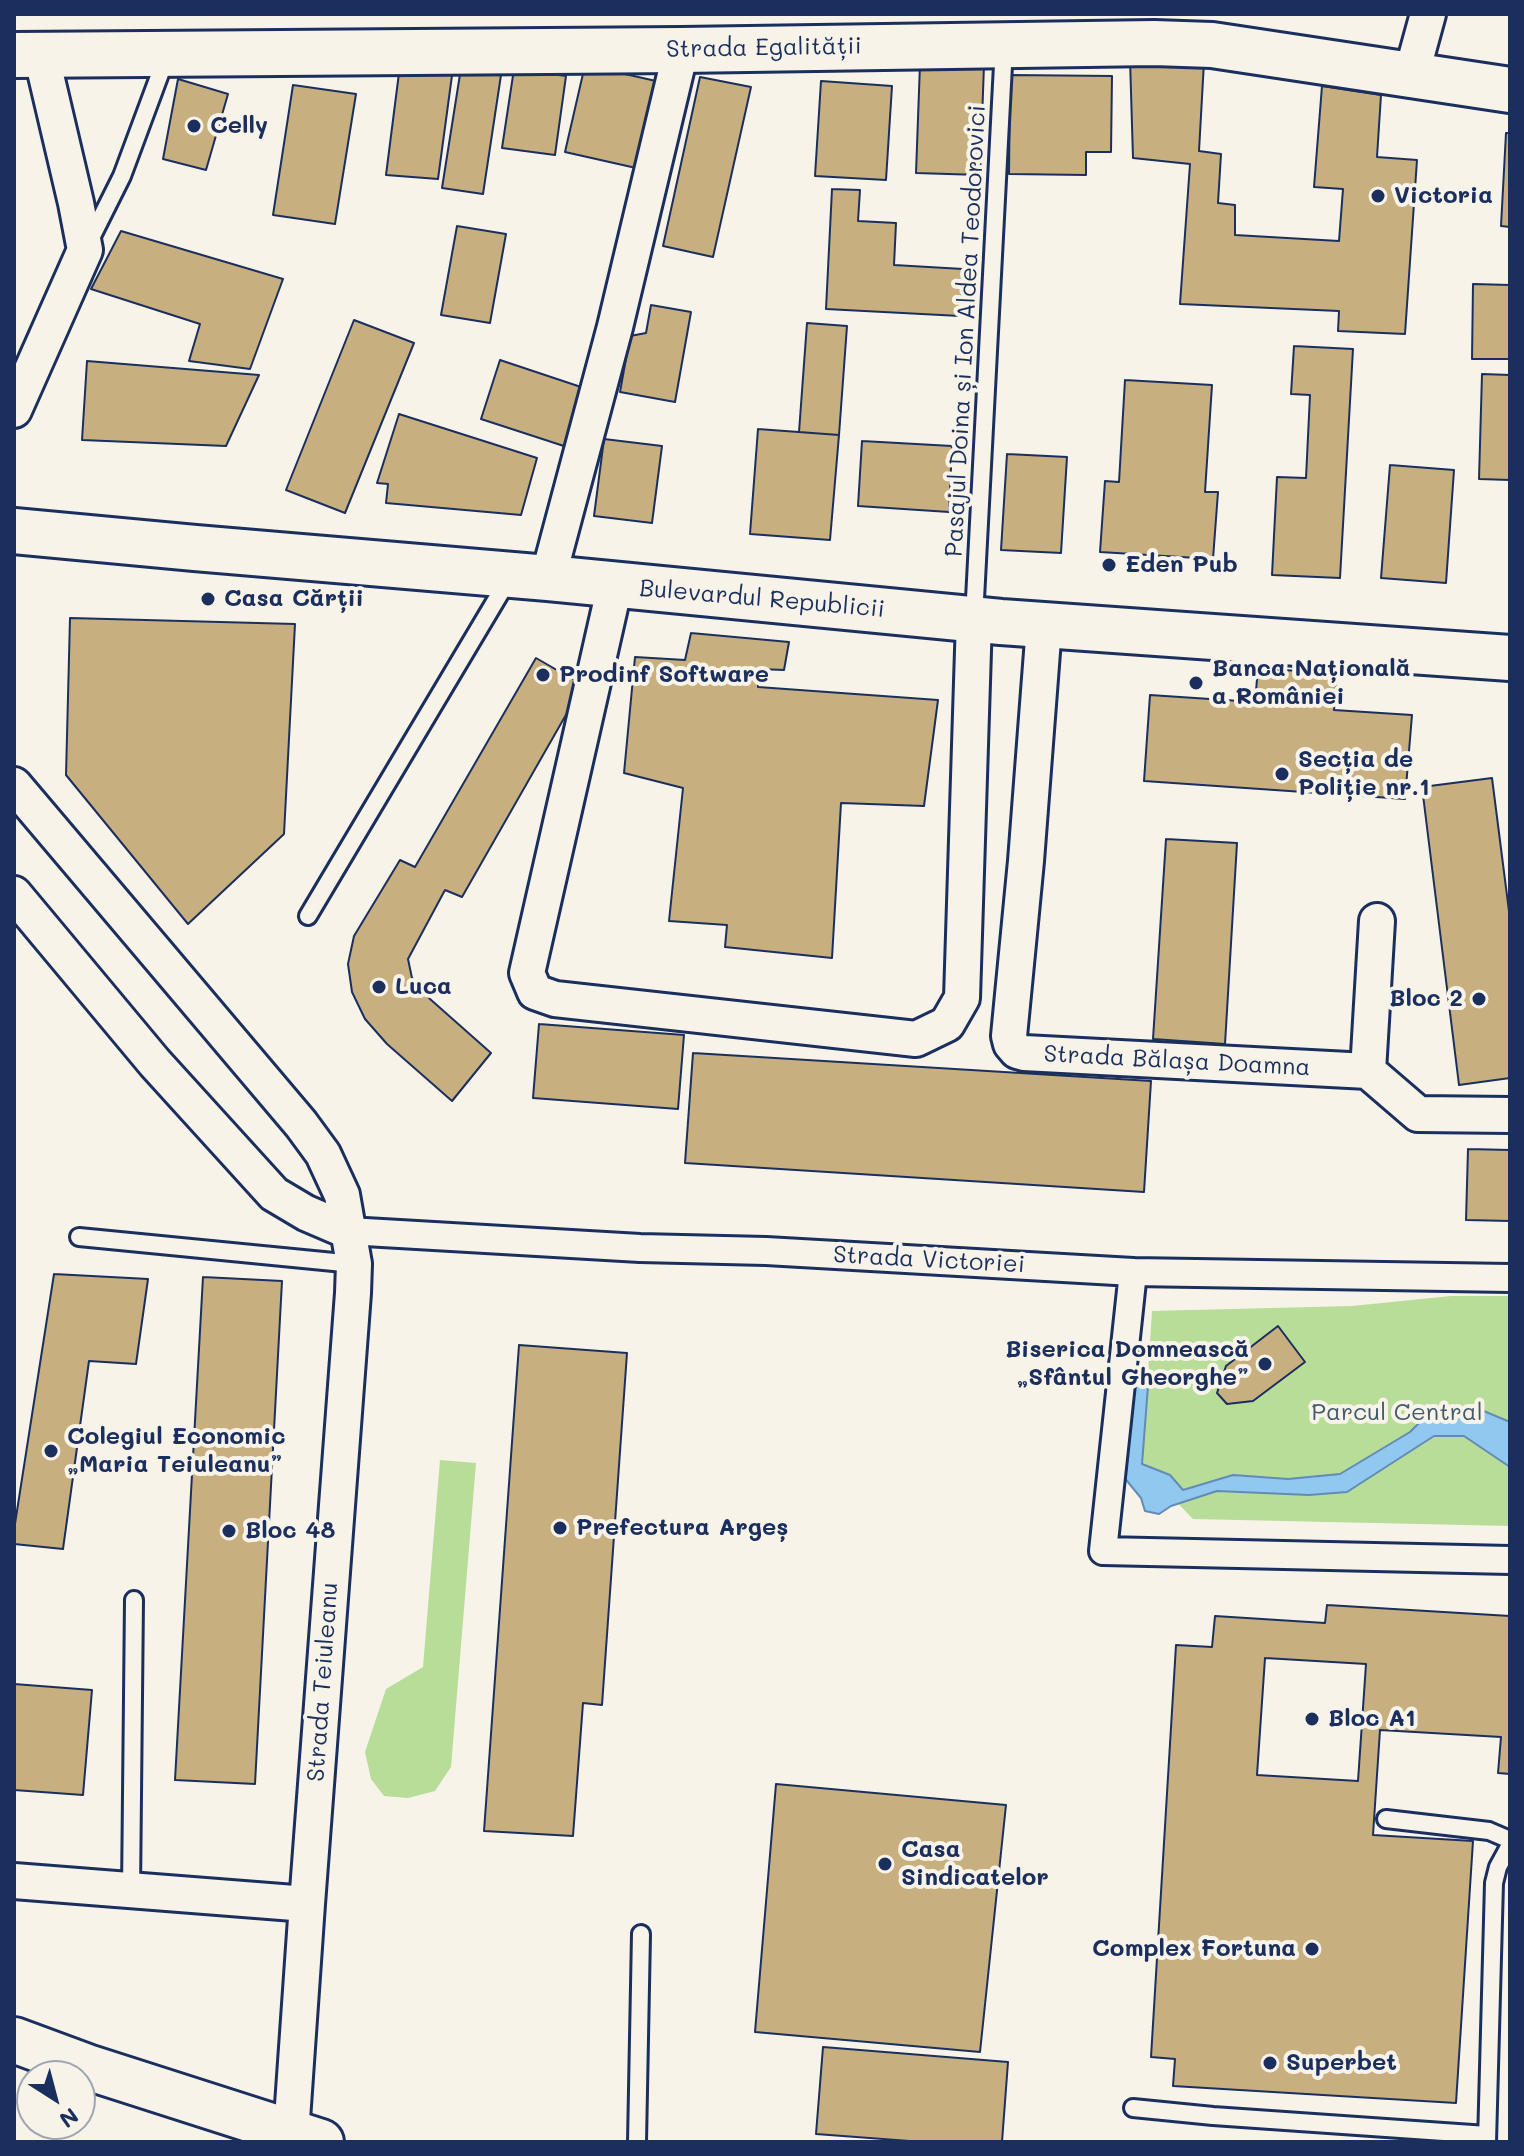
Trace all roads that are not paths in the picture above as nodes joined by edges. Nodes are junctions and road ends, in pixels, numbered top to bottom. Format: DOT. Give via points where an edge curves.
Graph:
graph roads {
  1 [pos="1428,14"];
  2 [pos="1004,45"];
  3 [pos="681,50"];
  4 [pos="28,54"];
  5 [pos="168,54"];
  6 [pos="1411,76"];
  7 [pos="1510,90"];
  8 [pos="85,250"];
  9 [pos="14,410"];
  10 [pos="14,531"];
  11 [pos="529,577"];
  12 [pos="615,585"];
  13 [pos="974,619"];
  14 [pos="1044,626"];
  15 [pos="1510,658"];
  16 [pos="14,785"];
  17 [pos="14,894"];
  18 [pos="308,916"];
  19 [pos="1377,921"];
  20 [pos="1368,1071"];
  21 [pos="1510,1115"];
  22 [pos="79,1237"];
  23 [pos="351,1248"];
  24 [pos="1133,1272"];
  25 [pos="1510,1278"];
  26 [pos="1510,1560"];
  27 [pos="134,1600"];
  28 [pos="1386,1819"];
  29 [pos="1510,1842"];
  30 [pos="1504,1867"];
  31 [pos="14,1881"];
  32 [pos="131,1891"];
  33 [pos="307,1904"];
  34 [pos="641,1934"];
  35 [pos="14,2040"];
  36 [pos="1133,2108"];
  37 [pos="306,2138"];
  38 [pos="1487,2139"];
  39 [pos="637,2142"];
  1 -- 6 [label="street"];
  2 -- 3 [label="main road, Strada Egalității"];
  2 -- 6 [label="main road, Strada Egalității" via="1212,45"];
  2 -- 13 [label="lane, Pasajul Doina și Ion Aldea Teodorovici"];
  3 -- 5 [label="main road, Strada Egalității"];
  3 -- 11 [label="street" via="615,327"];
  4 -- 5 [label="main road, Strada Egalității"];
  4 -- 8 [label="street" via="76,203"];
  5 -- 8 [label="lane" via="122,176"];
  6 -- 7 [label="main road, Strada Egalității"];
  8 -- 9 [label="street"];
  10 -- 11 [label="main road, Bulevardul Republicii"];
  11 -- 12 [label="main road, Bulevardul Republicii"];
  11 -- 18 [label="lane"];
  12 -- 13 [label="main road, Bulevardul Republicii"];
  12 -- 13 [label="street" via="527,973 535,992 555,999 916,1039 947,1024 962,998"];
  13 -- 14 [label="main road, Bulevardul Republicii"];
  14 -- 15 [label="main road, Bulevardul Republicii"];
  14 -- 20 [label="street, Strada Bălașa Doamna" via="1011,1044 1024,1053"];
  16 -- 23 [label="street, Strada Teiuleanu" via="323,1154 342,1195"];
  17 -- 23 [label="street" via="155,1063 274,1194"];
  19 -- 20 [label="street"];
  20 -- 21 [label="street" via="1418,1114"];
  22 -- 23 [label="lane"];
  23 -- 24 [label="street, Strada Victoriei" via="766,1251"];
  23 -- 33 [label="street, Strada Teiuleanu" via="353,1293"];
  24 -- 25 [label="street, Strada Victoriei"];
  24 -- 26 [label="street" via="1103,1551"];
  27 -- 32 [label="lane"];
  28 -- 29 [label="lane" via="1489,1831"];
  29 -- 30 [label="lane"];
  30 -- 38 [label="lane" via="1494,1883"];
  31 -- 32 [label="street"];
  32 -- 33 [label="street"];
  33 -- 37 [label="street, Strada Teiuleanu"];
  34 -- 39 [label="lane"];
  35 -- 37 [label="main road"];
  36 -- 38 [label="lane"];
}
